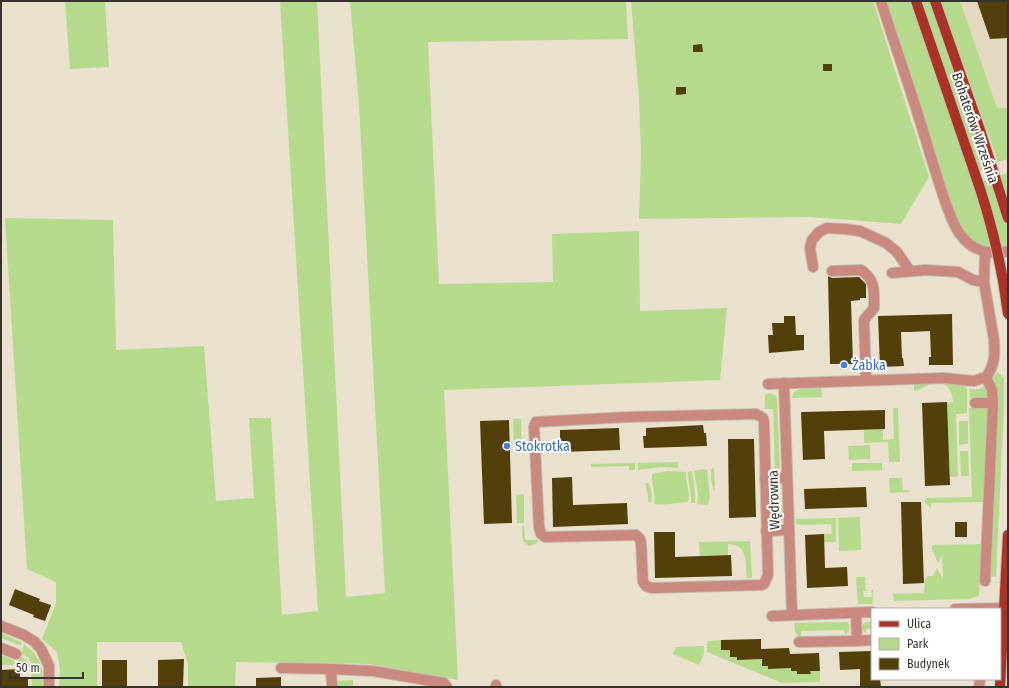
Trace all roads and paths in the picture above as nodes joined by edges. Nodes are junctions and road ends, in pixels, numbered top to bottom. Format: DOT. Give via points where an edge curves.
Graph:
graph roads {
  1 [pos="881,1"];
  2 [pos="916,1"];
  3 [pos="935,1"];
  4 [pos="1008,218"];
  5 [pos="1008,251"];
  6 [pos="985,253"];
  7 [pos="813,267"];
  8 [pos="832,271"];
  9 [pos="910,271"];
  10 [pos="892,273"];
  11 [pos="984,282"];
  12 [pos="1008,314"];
  13 [pos="986,377"];
  14 [pos="866,380"];
  15 [pos="784,383"];
  16 [pos="768,384"];
  17 [pos="976,403"];
  18 [pos="993,403"];
  19 [pos="787,478"];
  20 [pos="766,479"];
  21 [pos="789,530"];
  22 [pos="766,531"];
  23 [pos="1008,535"];
  24 [pos="985,581"];
  25 [pos="1006,608"];
  26 [pos="871,612"];
  27 [pos="856,613"];
  28 [pos="792,615"];
  29 [pos="772,616"];
  30 [pos="1,626"];
  31 [pos="871,640"];
  32 [pos="857,641"];
  33 [pos="799,642"];
  34 [pos="1,648"];
  35 [pos="16,654"];
  36 [pos="281,668"];
  37 [pos="332,669"];
  38 [pos="1001,674"];
  39 [pos="49,687"];
  40 [pos="332,687"];
  41 [pos="448,687"];
  1 -- 6 [label="street" via="954,224 960,235"];
  2 -- 12 [label="main road, Bohaterów Września, bridge" via="991,224"];
  3 -- 4 [label="main road, Bohaterów Września"];
  5 -- 6 [label="street"];
  6 -- 11 [label="street"];
  7 -- 9 [label="street" via="810,248 812,240 827,228 845,228 860,231 886,243 897,252"];
  8 -- 14 [label="street" via="861,270 873,285 874,308 864,320"];
  9 -- 10 [label="street"];
  9 -- 11 [label="street" via="958,272 973,280"];
  11 -- 13 [label="street" via="983,307 995,350 993,365"];
  13 -- 14 [label="street" via="974,381 943,378"];
  13 -- 18 [label="street" via="992,390"];
  14 -- 15 [label="street"];
  15 -- 16 [label="street"];
  15 -- 19 [label="street, Wędrowna"];
  17 -- 18 [label="street"];
  18 -- 24 [label="street"];
  19 -- 20 [label="street"];
  19 -- 21 [label="street, Wędrowna"];
  20 -- 22 [label="street"];
  20 -- 22 [label="street" via="764,421 756,414 541,421 534,425 539,527 542,534 545,537 636,535 641,543 643,582 646,586 652,588 764,584 768,575"];
  21 -- 22 [label="street"];
  21 -- 28 [label="street, Wędrowna"];
  23 -- 25 [label="main road"];
  25 -- 38 [label="main road"];
  26 -- 27 [label="street"];
  27 -- 28 [label="street"];
  27 -- 32 [label="street"];
  28 -- 29 [label="street"];
  30 -- 39 [label="street" via="24,635 41,649 49,666"];
  31 -- 32 [label="street"];
  32 -- 33 [label="street"];
  34 -- 35 [label="street"];
  36 -- 37 [label="street"];
  37 -- 40 [label="street"];
  37 -- 41 [label="street" via="373,671 444,683"];
}
